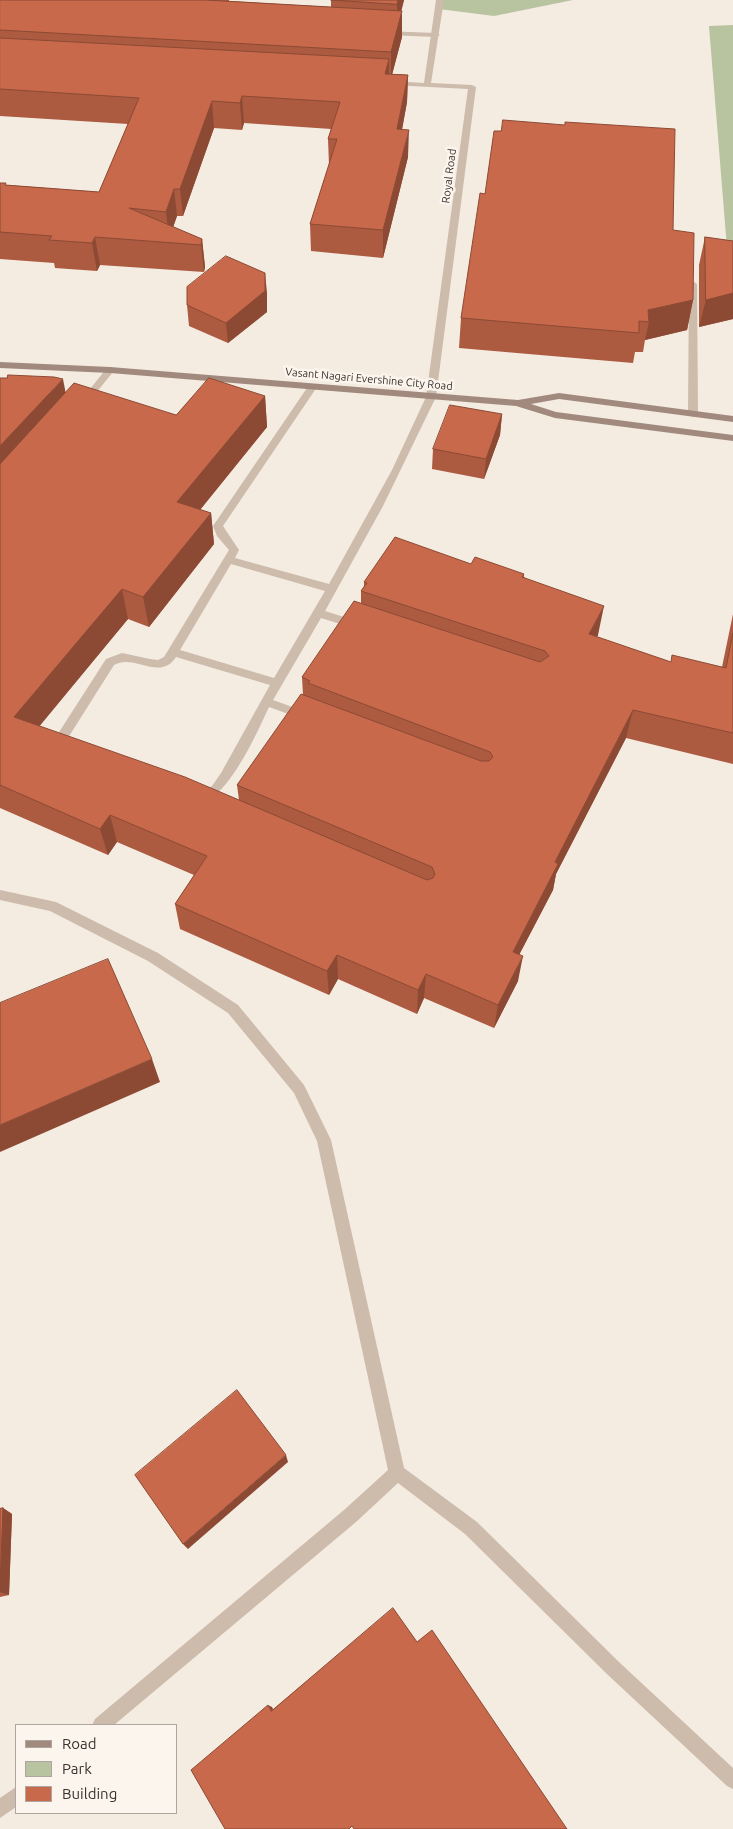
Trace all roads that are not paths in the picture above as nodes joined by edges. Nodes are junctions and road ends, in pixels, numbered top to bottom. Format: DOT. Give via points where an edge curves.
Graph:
graph roads {
  1 [pos="440,0"];
  2 [pos="377,32"];
  3 [pos="436,35"];
  4 [pos="388,83"];
  5 [pos="427,85"];
  6 [pos="694,274"];
  7 [pos="0,365"];
  8 [pos="110,370"];
  9 [pos="312,388"];
  10 [pos="431,397"];
  11 [pos="517,403"];
  12 [pos="75,413"];
  13 [pos="693,414"];
  14 [pos="733,419"];
  15 [pos="733,438"];
  16 [pos="230,560"];
  17 [pos="332,589"];
  18 [pos="319,613"];
  19 [pos="366,628"];
  20 [pos="174,652"];
  21 [pos="277,683"];
  22 [pos="267,702"];
  23 [pos="312,719"];
  24 [pos="69,754"];
  25 [pos="211,806"];
  26 [pos="0,895"];
  27 [pos="398,1473"];
  28 [pos="102,1724"];
  29 [pos="733,1780"];
  30 [pos="15,1797"];
  31 [pos="0,1809"];
  1 -- 3 [label="street"];
  2 -- 3 [label="street"];
  3 -- 5 [label="street"];
  4 -- 5 [label="street"];
  5 -- 10 [label="street, Royal Road" via="472,86"];
  6 -- 13 [label="street"];
  7 -- 8 [label="street, Vasant Nagari Evershine City Road"];
  8 -- 9 [label="street, Vasant Nagari Evershine City Road"];
  8 -- 12 [label="street"];
  9 -- 10 [label="street, Vasant Nagari Evershine City Road"];
  9 -- 16 [label="street" via="218,526 221,537 234,550"];
  10 -- 11 [label="street, Vasant Nagari Evershine City Road"];
  10 -- 17 [label="street" via="411,443"];
  11 -- 13 [label="street" via="559,396"];
  11 -- 15 [label="street, Vasant Nagari Evershine City Road" via="554,415"];
  13 -- 14 [label="street"];
  16 -- 17 [label="street"];
  16 -- 20 [label="street"];
  17 -- 18 [label="street"];
  18 -- 19 [label="street"];
  18 -- 21 [label="street"];
  20 -- 21 [label="street"];
  20 -- 24 [label="street" via="168,660 158,664 124,656 110,662 60,740 61,750"];
  21 -- 22 [label="street"];
  22 -- 23 [label="street"];
  22 -- 25 [label="street" via="216,789 207,796 189,797"];
  26 -- 27 [label="street" via="52,906 153,957 233,1009 299,1089 324,1140"];
  27 -- 28 [label="street"];
  27 -- 29 [label="street" via="471,1528"];
  30 -- 31 [label="street"];
}
